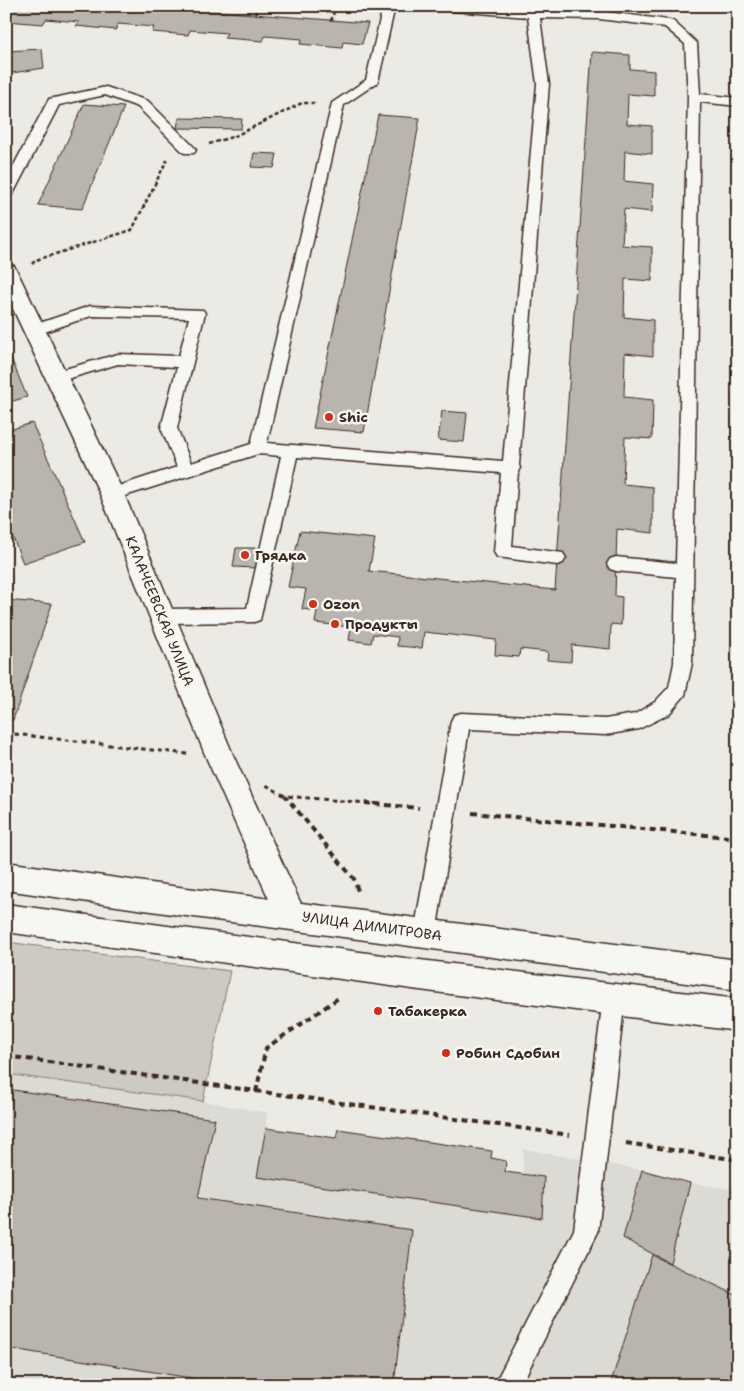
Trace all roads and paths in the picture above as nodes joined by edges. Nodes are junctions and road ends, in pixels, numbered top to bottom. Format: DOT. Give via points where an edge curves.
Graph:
graph roads {
  1 [pos="259,6"];
  2 [pos="336,6"];
  3 [pos="389,6"];
  4 [pos="441,6"];
  5 [pos="534,10"];
  6 [pos="255,14"];
  7 [pos="331,21"];
  8 [pos="694,97"];
  9 [pos="338,102"];
  10 [pos="738,102"];
  11 [pos="189,150"];
  12 [pos="6,194"];
  13 [pos="8,280"];
  14 [pos="33,331"];
  15 [pos="185,362"];
  16 [pos="57,378"];
  17 [pos="258,448"];
  18 [pos="290,450"];
  19 [pos="512,468"];
  20 [pos="186,470"];
  21 [pos="112,494"];
  22 [pos="557,558"];
  23 [pos="616,564"];
  24 [pos="684,571"];
  25 [pos="162,616"];
  26 [pos="6,732"];
  27 [pos="220,757"];
  28 [pos="285,796"];
  29 [pos="6,876"];
  30 [pos="361,899"];
  31 [pos="291,915"];
  32 [pos="6,918"];
  33 [pos="425,933"];
  34 [pos="289,957"];
  35 [pos="738,974"];
  36 [pos="345,994"];
  37 [pos="614,998"];
  38 [pos="738,1016"];
  39 [pos="6,1056"];
  40 [pos="256,1092"];
  41 [pos="598,1139"];
  42 [pos="738,1160"];
  43 [pos="507,1385"];
  1 -- 6 [label="path"];
  2 -- 7 [label="path"];
  3 -- 9 [label="lane" via="372,82"];
  4 -- 5 [label="lane"];
  5 -- 8 [label="lane" via="669,24 691,43"];
  5 -- 19 [label="lane" via="543,84"];
  8 -- 10 [label="lane"];
  8 -- 24 [label="lane"];
  9 -- 11 [label="path" via="302,103 235,136"];
  9 -- 17 [label="lane"];
  11 -- 12 [label="lane" via="143,104 106,92 73,97 54,102"];
  11 -- 13 [label="path" via="168,157 132,230 36,260"];
  13 -- 14 [label="main road, КАЛАЧЕЕВСКАЯ УЛИЦА"];
  14 -- 15 [label="lane" via="90,312 198,313"];
  14 -- 16 [label="main road, КАЛАЧЕЕВСКАЯ УЛИЦА"];
  15 -- 16 [label="lane" via="118,359"];
  15 -- 20 [label="lane" via="169,428"];
  16 -- 21 [label="main road, КАЛАЧЕЕВСКАЯ УЛИЦА"];
  17 -- 18 [label="lane"];
  17 -- 20 [label="lane"];
  18 -- 19 [label="lane"];
  18 -- 25 [label="lane" via="254,615"];
  19 -- 22 [label="lane" via="504,552"];
  20 -- 21 [label="lane"];
  21 -- 25 [label="main road, КАЛАЧЕЕВСКАЯ УЛИЦА"];
  23 -- 24 [label="lane"];
  24 -- 33 [label="lane" via="683,663 678,690 662,708 639,722 605,727 461,721"];
  25 -- 27 [label="main road, КАЛАЧЕЕВСКАЯ УЛИЦА"];
  26 -- 27 [label="path"];
  27 -- 31 [label="main road, КАЛАЧЕЕВСКАЯ УЛИЦА"];
  28 -- 30 [label="path" via="354,879"];
  29 -- 31 [label="main road, УЛИЦА ДИМИТРОВА"];
  31 -- 33 [label="main road, УЛИЦА ДИМИТРОВА"];
  31 -- 34 [label="main road, КАЛАЧЕЕВСКАЯ УЛИЦА"];
  32 -- 34 [label="main road"];
  33 -- 35 [label="main road, УЛИЦА ДИМИТРОВА"];
  34 -- 37 [label="main road"];
  36 -- 40 [label="path" via="266,1048"];
  37 -- 38 [label="main road"];
  37 -- 41 [label="lane"];
  39 -- 40 [label="path"];
  40 -- 41 [label="path"];
  41 -- 42 [label="path"];
  41 -- 43 [label="lane" via="586,1232"];
}
